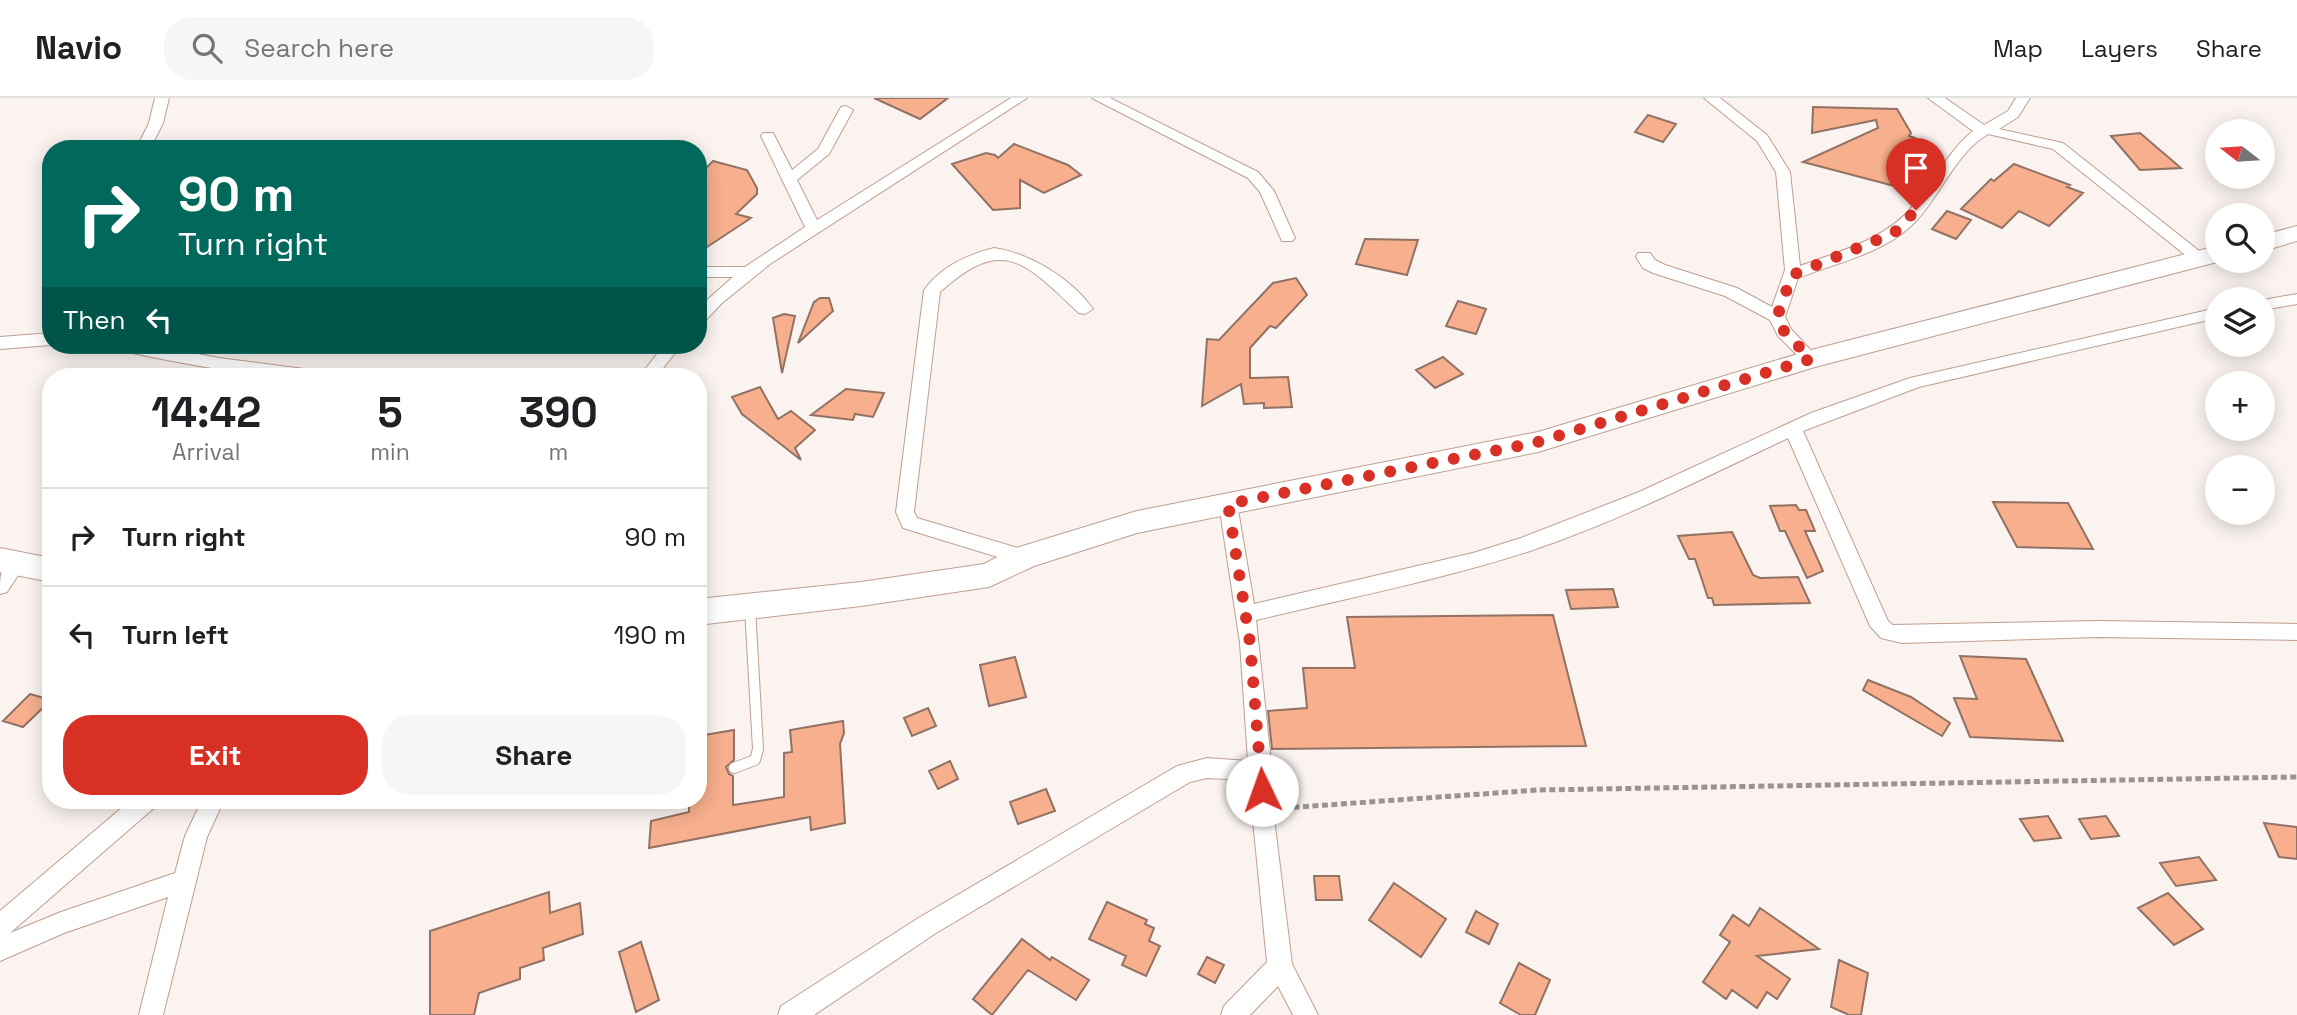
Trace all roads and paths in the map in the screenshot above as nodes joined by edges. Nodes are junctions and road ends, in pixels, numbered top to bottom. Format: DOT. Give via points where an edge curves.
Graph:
graph roads {
  1 [pos="162,98"];
  2 [pos="1020,98"];
  3 [pos="1099,98"];
  4 [pos="1711,98"];
  5 [pos="1935,98"];
  6 [pos="2024,98"];
  7 [pos="846,110"];
  8 [pos="1986,130"];
  9 [pos="768,136"];
  10 [pos="147,140"];
  11 [pos="789,179"];
  12 [pos="813,228"];
  13 [pos="2297,233"];
  14 [pos="1287,238"];
  15 [pos="2275,239"];
  16 [pos="2205,254"];
  17 [pos="1644,257"];
  18 [pos="2205,257"];
  19 [pos="707,272"];
  20 [pos="749,272"];
  21 [pos="1792,275"];
  22 [pos="2297,299"];
  23 [pos="2275,303"];
  24 [pos="707,308"];
  25 [pos="1085,309"];
  26 [pos="2205,316"];
  27 [pos="1777,317"];
  28 [pos="42,338"];
  29 [pos="0,343"];
  30 [pos="168,354"];
  31 [pos="666,354"];
  32 [pos="1811,359"];
  33 [pos="250,368"];
  34 [pos="654,368"];
  35 [pos="1793,428"];
  36 [pos="1228,504"];
  37 [pos="1024,557"];
  38 [pos="5,570"];
  39 [pos="42,570"];
  40 [pos="750,608"];
  41 [pos="707,611"];
  42 [pos="1245,614"];
  43 [pos="2297,632"];
  44 [pos="734,768"];
  45 [pos="1261,771"];
  46 [pos="2297,777"];
  47 [pos="136,809"];
  48 [pos="209,809"];
  49 [pos="1262,810"];
  50 [pos="184,881"];
  51 [pos="0,926"];
  52 [pos="0,949"];
  53 [pos="1280,966"];
  54 [pos="151,1015"];
  55 [pos="790,1015"];
  56 [pos="1233,1015"];
  57 [pos="1306,1015"];
  1 -- 10 [label="street"];
  2 -- 12 [label="street"];
  3 -- 14 [label="street" via="1253,175 1267,191"];
  4 -- 21 [label="street" via="1762,138 1783,172"];
  5 -- 8 [label="street" via="1973,127"];
  6 -- 8 [label="street" via="2013,116"];
  7 -- 11 [label="street" via="824,151"];
  8 -- 16 [label="street" via="2058,146"];
  8 -- 21 [label="street" via="1968,142 1894,233"];
  9 -- 11 [label="street"];
  11 -- 12 [label="street"];
  12 -- 20 [label="street"];
  13 -- 15 [label="main road"];
  17 -- 27 [label="street" via="1659,269 1720,288"];
  18 -- 32 [label="main road"];
  19 -- 20 [label="street"];
  20 -- 24 [label="street"];
  21 -- 27 [label="street"];
  22 -- 23 [label="street"];
  25 -- 37 [label="street" via="1038,266 1015,256 987,254 964,261 932,290 905,512 910,523"];
  26 -- 35 [label="street" via="1916,382"];
  27 -- 32 [label="street"];
  28 -- 29 [label="street"];
  30 -- 33 [label="street"];
  31 -- 34 [label="street"];
  32 -- 36 [label="main road" via="1538,442"];
  35 -- 42 [label="street" via="1646,497 1527,544"];
  35 -- 43 [label="street" via="1880,626 1888,632"];
  36 -- 37 [label="main road" via="1137,522"];
  36 -- 42 [label="street"];
  37 -- 40 [label="main road" via="989,575"];
  38 -- 39 [label="main road"];
  40 -- 41 [label="main road"];
  40 -- 44 [label="lane" via="758,749 755,760"];
  42 -- 45 [label="street"];
  45 -- 49 [label="street"];
  45 -- 55 [label="street" via="1207,768 1185,773 1001,880"];
  46 -- 49 [label="path" via="1538,790"];
  47 -- 51 [label="street"];
  48 -- 50 [label="street"];
  49 -- 53 [label="street"];
  50 -- 52 [label="street"];
  50 -- 54 [label="street"];
  53 -- 56 [label="street"];
  53 -- 57 [label="street"];
}
